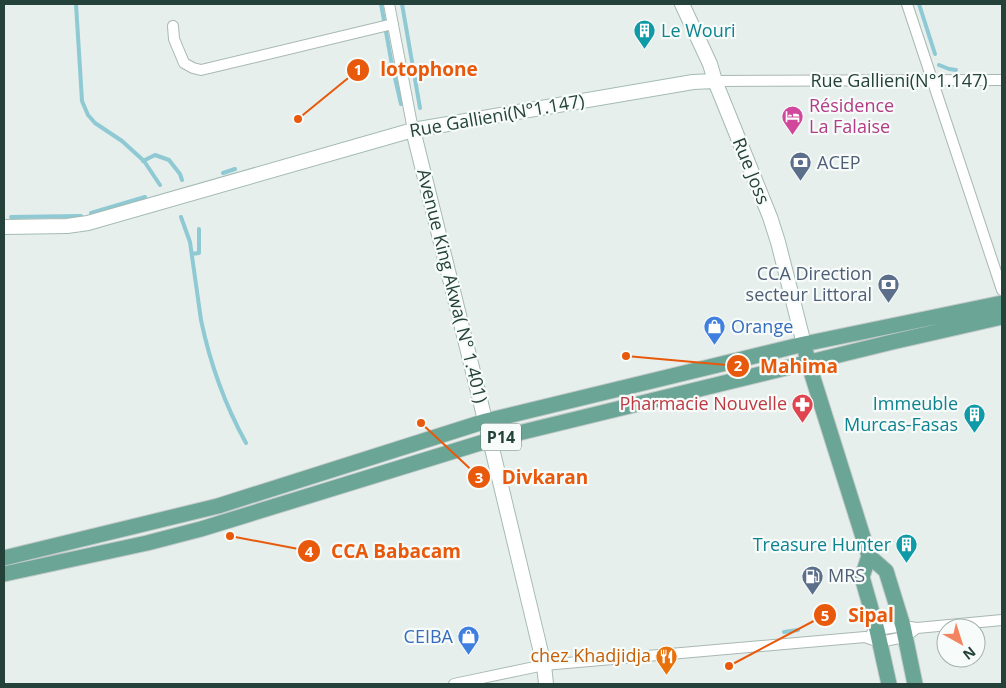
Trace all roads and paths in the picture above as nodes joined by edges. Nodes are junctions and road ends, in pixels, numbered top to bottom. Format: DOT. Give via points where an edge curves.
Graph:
graph roads {
  1 [pos="389,4"];
  2 [pos="682,4"];
  3 [pos="907,4"];
  4 [pos="392,24"];
  5 [pos="173,26"];
  6 [pos="1002,80"];
  7 [pos="715,81"];
  8 [pos="933,81"];
  9 [pos="413,130"];
  10 [pos="4,227"];
  11 [pos="1002,290"];
  12 [pos="1002,303"];
  13 [pos="1002,318"];
  14 [pos="804,344"];
  15 [pos="808,362"];
  16 [pos="486,421"];
  17 [pos="490,440"];
  18 [pos="869,556"];
  19 [pos="4,558"];
  20 [pos="4,574"];
  21 [pos="1002,620"];
  22 [pos="908,630"];
  23 [pos="874,637"];
  24 [pos="544,664"];
  25 [pos="454,684"];
  26 [pos="546,684"];
  27 [pos="888,684"];
  28 [pos="915,684"];
  1 -- 4 [label="street, Avenue King Akwa( N° 1.401)"];
  2 -- 7 [label="main road, Rue Joss"];
  3 -- 8 [label="street"];
  4 -- 5 [label="street" via="201,70 184,63 174,39"];
  4 -- 9 [label="street, Avenue King Akwa( N° 1.401)"];
  6 -- 8 [label="street, Rue Gallieni(N°1.147)"];
  7 -- 8 [label="street, Rue Gallieni(N°1.147)"];
  7 -- 9 [label="main road, Rue Gallieni(N°1.147)" via="693,82"];
  7 -- 14 [label="main road, Rue Joss" via="770,217"];
  8 -- 11 [label="street"];
  9 -- 10 [label="main road, Rue Gallieni(N°1.147)" via="88,224"];
  9 -- 16 [label="main road, Avenue King Akwa( N° 1.401)"];
  12 -- 14 [label="main road, P14"];
  13 -- 15 [label="main road, P14"];
  14 -- 15 [label="main road"];
  14 -- 16 [label="main road, P14"];
  15 -- 17 [label="main road, P14"];
  15 -- 18 [label="main road"];
  16 -- 17 [label="main road, Avenue King Akwa( N° 1.401)"];
  16 -- 19 [label="main road, P14" via="218,506"];
  17 -- 20 [label="main road, P14" via="202,529"];
  17 -- 24 [label="main road, Avenue King Akwa( N° 1.401)"];
  18 -- 22 [label="main road" via="886,571"];
  18 -- 23 [label="main road" via="862,577"];
  21 -- 22 [label="street"];
  22 -- 23 [label="street"];
  22 -- 28 [label="main road"];
  23 -- 24 [label="street"];
  23 -- 27 [label="main road"];
  24 -- 25 [label="street"];
  24 -- 26 [label="main road, Avenue King Akwa( N° 1.401)"];
}
